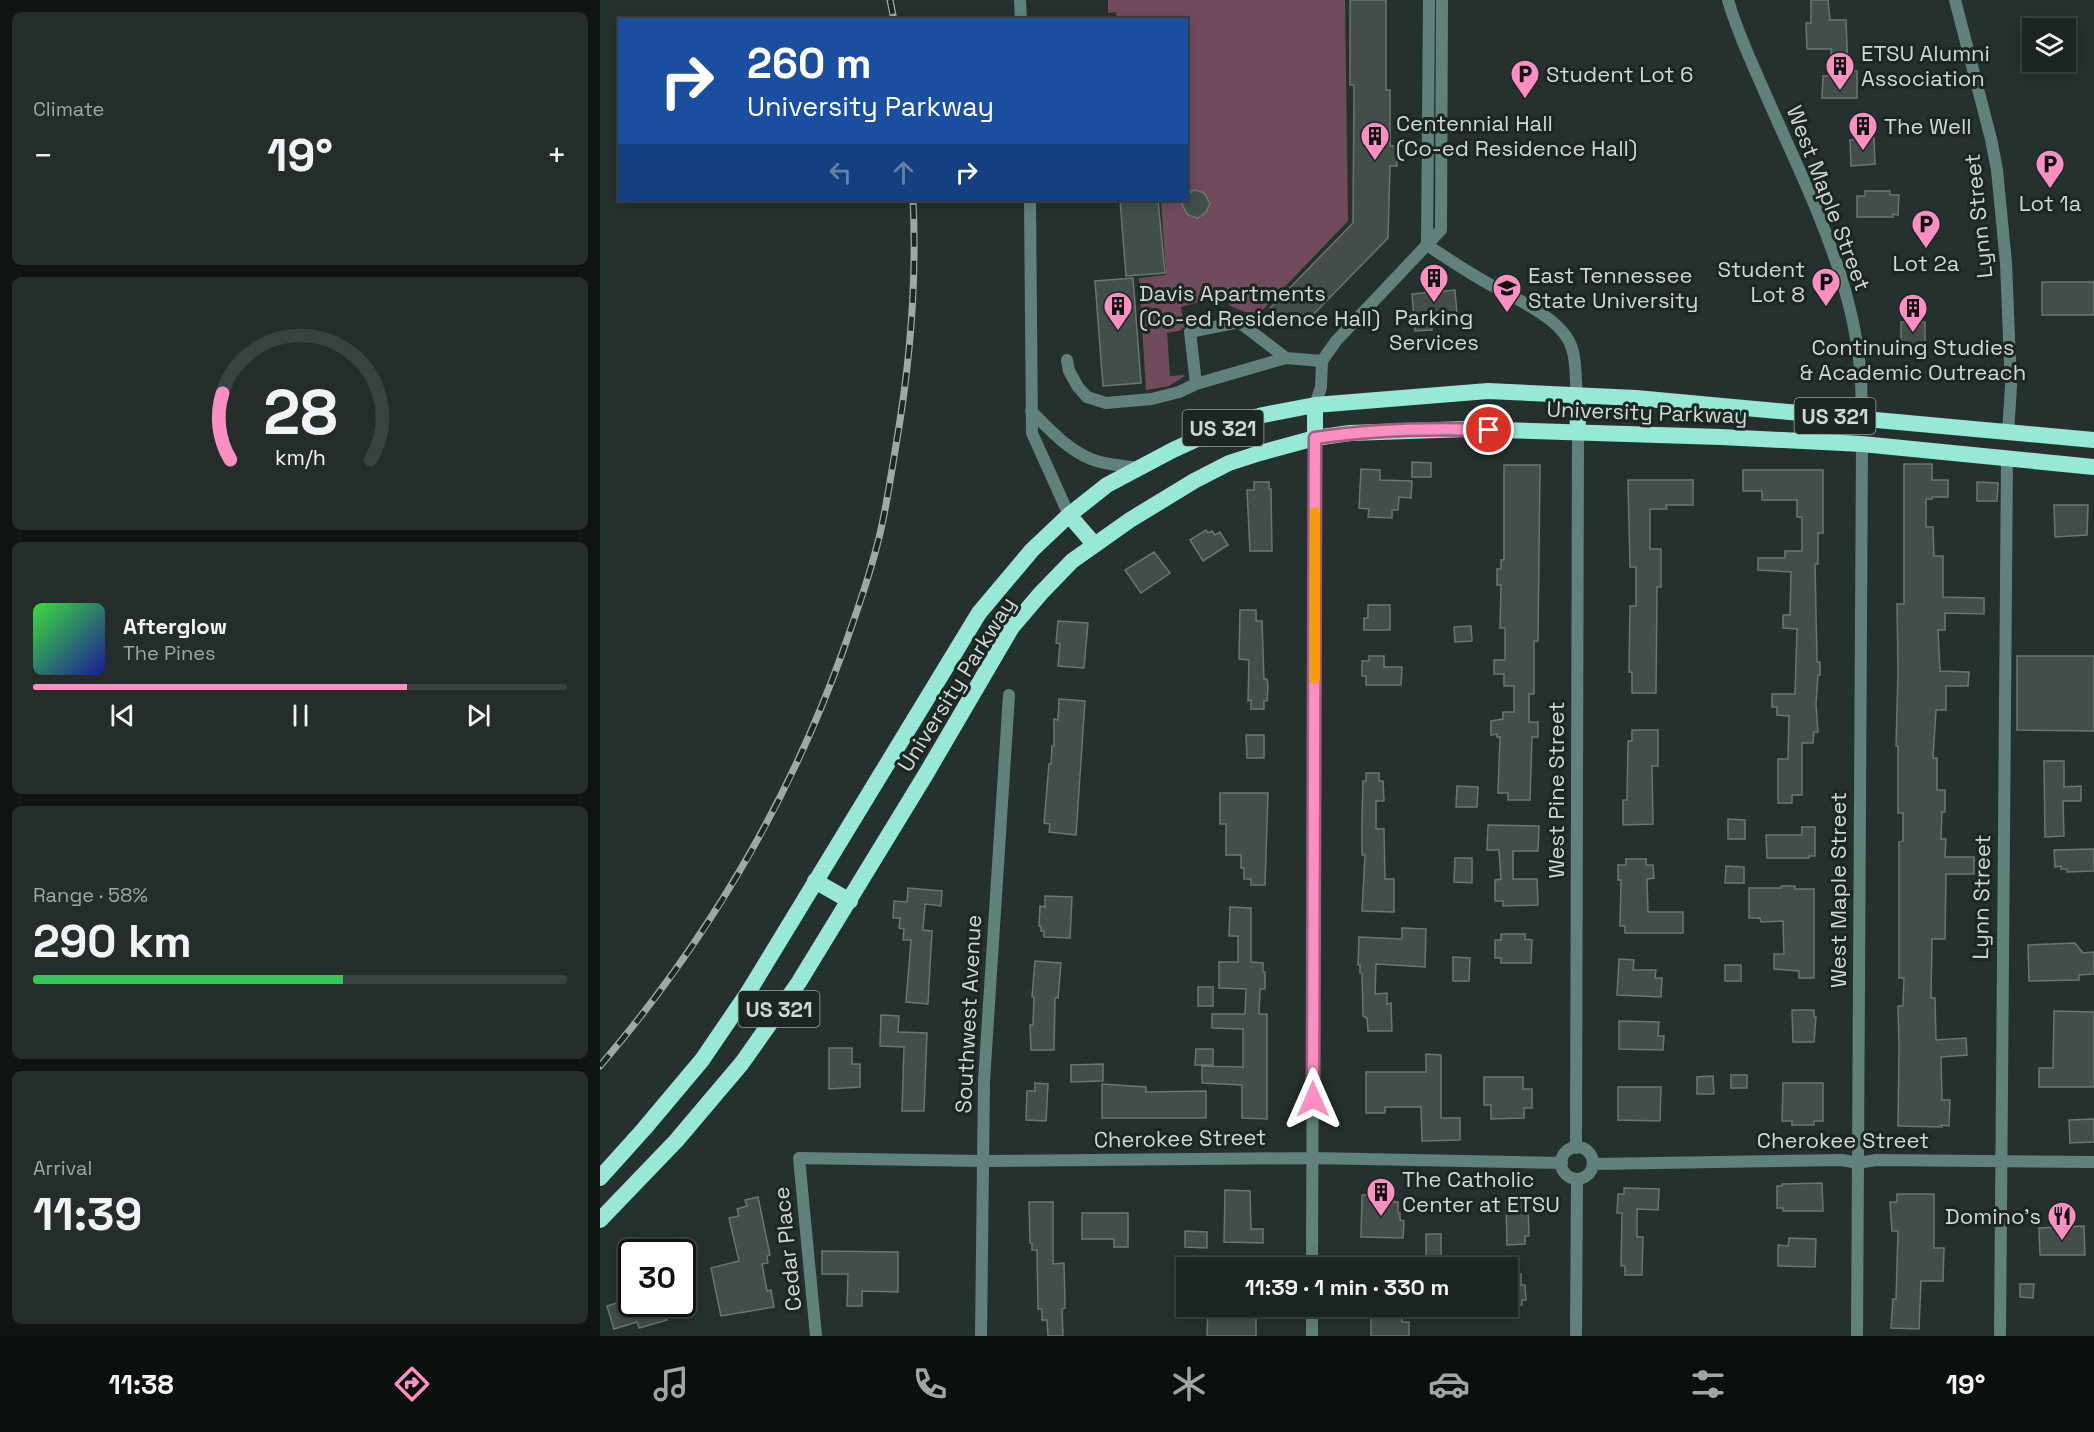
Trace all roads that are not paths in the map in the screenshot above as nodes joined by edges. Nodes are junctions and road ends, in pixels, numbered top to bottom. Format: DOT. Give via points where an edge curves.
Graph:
graph roads {
  1 [pos="1020,0"];
  2 [pos="1429,0"];
  3 [pos="1442,0"];
  4 [pos="1728,0"];
  5 [pos="1955,0"];
  6 [pos="1021,18"];
  7 [pos="1030,201"];
  8 [pos="1427,245"];
  9 [pos="1286,358"];
  10 [pos="1067,360"];
  11 [pos="1322,361"];
  12 [pos="1196,384"];
  13 [pos="1576,396"];
  14 [pos="1315,405"];
  15 [pos="1031,411"];
  16 [pos="1861,418"];
  17 [pos="1578,432"];
  18 [pos="2008,433"];
  19 [pos="1315,438"];
  20 [pos="2094,440"];
  21 [pos="1862,444"];
  22 [pos="2007,458"];
  23 [pos="2094,467"];
  24 [pos="1138,468"];
  25 [pos="1069,515"];
  26 [pos="1094,544"];
  27 [pos="1009,695"];
  28 [pos="815,880"];
  29 [pos="850,901"];
  30 [pos="1576,1148"];
  31 [pos="799,1158"];
  32 [pos="1313,1158"];
  33 [pos="982,1161"];
  34 [pos="2000,1161"];
  35 [pos="2094,1162"];
  36 [pos="1562,1163"];
  37 [pos="1858,1163"];
  38 [pos="1593,1164"];
  39 [pos="600,1178"];
  40 [pos="1577,1179"];
  41 [pos="600,1220"];
  42 [pos="1312,1257"];
  43 [pos="1312,1317"];
  44 [pos="816,1336"];
  45 [pos="981,1336"];
  46 [pos="1312,1336"];
  47 [pos="1576,1336"];
  48 [pos="1857,1336"];
  49 [pos="2000,1336"];
  1 -- 6 [label="street"];
  2 -- 8 [label="street"];
  3 -- 8 [label="street" via="1441,230"];
  4 -- 16 [label="street, West Maple Street" via="1842,279 1859,369"];
  5 -- 18 [label="street, Lynn Street" via="1997,170 2006,263 2011,386"];
  7 -- 15 [label="street"];
  8 -- 11 [label="street" via="1336,341"];
  8 -- 13 [label="street" via="1542,314 1560,329 1574,353"];
  9 -- 11 [label="street"];
  9 -- 12 [label="street"];
  9 -- 12 [label="street" via="1239,322 1190,332"];
  10 -- 12 [label="street" via="1069,371 1087,397 1106,403 1152,399"];
  11 -- 14 [label="street" via="1321,387"];
  13 -- 14 [label="highway, University Parkway / US 321" via="1488,391"];
  13 -- 16 [label="highway, University Parkway / US 321"];
  13 -- 17 [label="highway"];
  14 -- 19 [label="highway"];
  14 -- 24 [label="highway, University Parkway / US 321" via="1221,428"];
  15 -- 24 [label="street" via="1081,454"];
  15 -- 25 [label="street" via="1032,433"];
  16 -- 18 [label="highway, University Parkway / US 321"];
  17 -- 19 [label="highway, University Parkway / US 321" via="1409,430"];
  17 -- 21 [label="highway, University Parkway / US 321"];
  17 -- 30 [label="street, West Pine Street"];
  18 -- 20 [label="highway, University Parkway / US 321"];
  19 -- 26 [label="highway, University Parkway / US 321" via="1229,463"];
  19 -- 32 [label="street"];
  21 -- 22 [label="highway, University Parkway / US 321"];
  21 -- 37 [label="street, West Maple Street"];
  22 -- 23 [label="highway, University Parkway / US 321"];
  22 -- 34 [label="street, Lynn Street"];
  24 -- 25 [label="highway, University Parkway / US 321" via="1107,485"];
  25 -- 26 [label="highway"];
  25 -- 28 [label="highway, University Parkway / US 321" via="1032,550 979,614"];
  26 -- 29 [label="highway, University Parkway / US 321" via="1041,592 1012,627"];
  27 -- 33 [label="street, Southwest Avenue" via="988,1005"];
  28 -- 29 [label="highway"];
  28 -- 39 [label="highway, University Parkway / US 321" via="749,991 702,1060"];
  29 -- 41 [label="highway, University Parkway / US 321" via="742,1063 676,1141"];
  30 -- 36 [label="street" via="1568,1151"];
  30 -- 38 [label="street" via="1586,1150"];
  31 -- 33 [label="street, Cherokee Street"];
  31 -- 44 [label="street, Cedar Place"];
  32 -- 33 [label="street, Cherokee Street"];
  32 -- 36 [label="street, Cherokee Street"];
  32 -- 42 [label="street"];
  33 -- 45 [label="street, Southwest Avenue"];
  34 -- 35 [label="street, Cherokee Street"];
  34 -- 37 [label="street, Cherokee Street"];
  34 -- 49 [label="street, Lynn Street"];
  36 -- 40 [label="street" via="1564,1172"];
  37 -- 38 [label="street, Cherokee Street" via="1842,1160"];
  37 -- 48 [label="street, West Maple Street"];
  38 -- 40 [label="street" via="1586,1176"];
  40 -- 47 [label="street"];
  43 -- 46 [label="street"];
}
